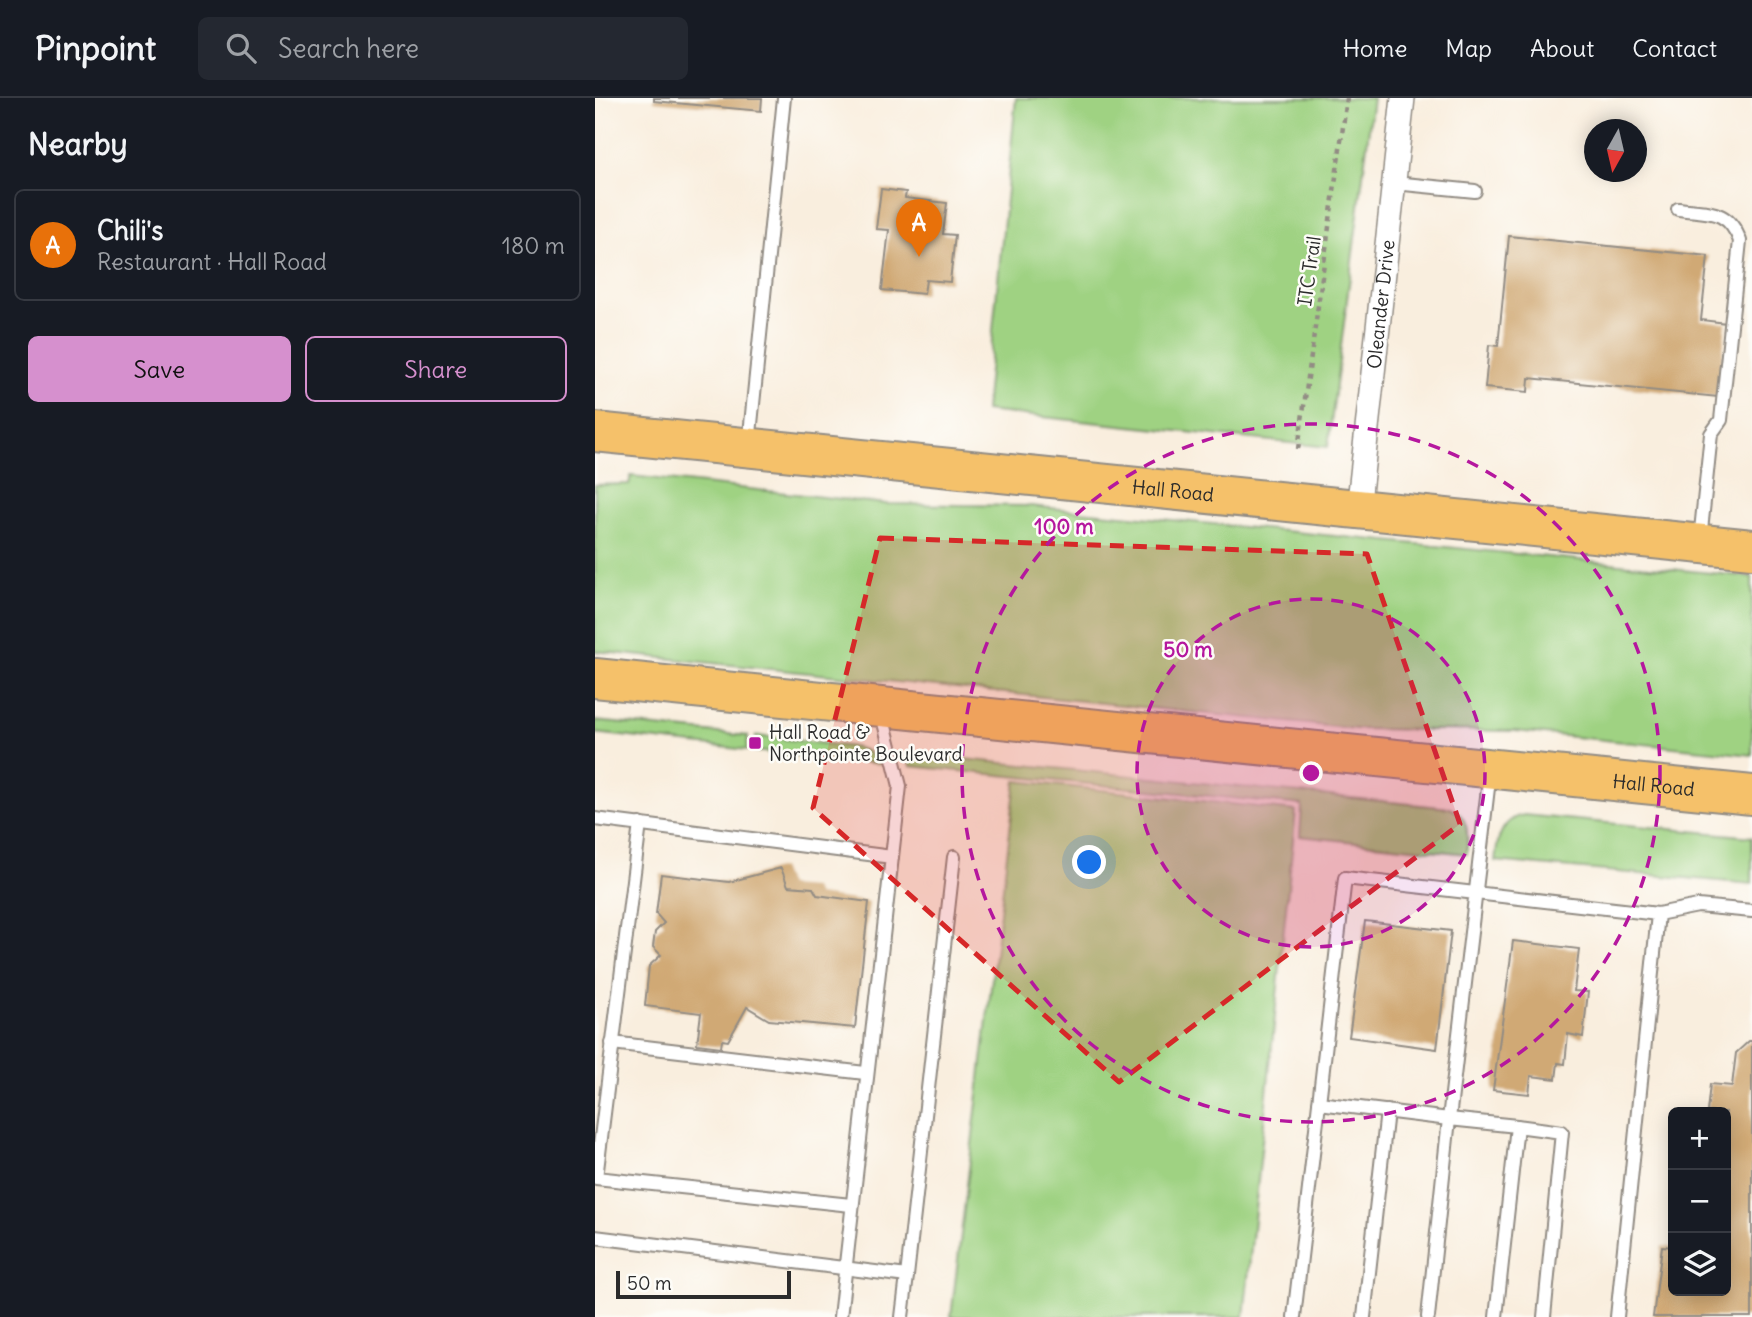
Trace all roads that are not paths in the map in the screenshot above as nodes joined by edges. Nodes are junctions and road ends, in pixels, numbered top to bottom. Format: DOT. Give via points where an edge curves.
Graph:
graph roads {
  1 [pos="784,98"];
  2 [pos="1403,98"];
  3 [pos="1394,183"];
  4 [pos="1475,191"];
  5 [pos="1678,209"];
  6 [pos="600,437"];
  7 [pos="748,448"];
  8 [pos="1358,511"];
  9 [pos="1700,544"];
  10 [pos="1752,549"];
  11 [pos="595,678"];
  12 [pos="880,708"];
  13 [pos="1490,770"];
  14 [pos="1752,795"];
  15 [pos="595,819"];
  16 [pos="640,824"];
  17 [pos="892,857"];
  18 [pos="954,857"];
  19 [pos="1473,894"];
  20 [pos="1752,911"];
  21 [pos="1658,914"];
  22 [pos="612,1043"];
  23 [pos="865,1073"];
  24 [pos="1319,1103"];
  25 [pos="1387,1111"];
  26 [pos="1449,1119"];
  27 [pos="1517,1126"];
  28 [pos="596,1184"];
  29 [pos="851,1205"];
  30 [pos="595,1237"];
  31 [pos="845,1269"];
  32 [pos="907,1276"];
  33 [pos="839,1317"];
  34 [pos="902,1317"];
  35 [pos="1294,1317"];
  36 [pos="1364,1317"];
  37 [pos="1427,1317"];
  38 [pos="1496,1317"];
  39 [pos="1543,1317"];
  40 [pos="1617,1317"];
  1 -- 7 [label="lane"];
  2 -- 3 [label="street, Oleander Drive"];
  3 -- 4 [label="lane"];
  3 -- 8 [label="street, Oleander Drive"];
  5 -- 9 [label="lane" via="1717,214 1734,224 1740,241 1721,420 1711,434"];
  6 -- 7 [label="highway, Hall Road"];
  7 -- 8 [label="highway, Hall Road"];
  8 -- 9 [label="highway, Hall Road"];
  9 -- 10 [label="highway, Hall Road"];
  11 -- 12 [label="highway, Hall Road"];
  12 -- 13 [label="highway, Hall Road"];
  12 -- 17 [label="lane" via="900,786"];
  13 -- 14 [label="highway, Hall Road"];
  13 -- 19 [label="lane"];
  15 -- 16 [label="lane"];
  16 -- 17 [label="lane"];
  16 -- 22 [label="lane"];
  17 -- 23 [label="lane"];
  18 -- 32 [label="lane"];
  19 -- 21 [label="lane"];
  19 -- 24 [label="lane" via="1345,878"];
  19 -- 26 [label="lane"];
  20 -- 21 [label="lane" via="1697,906"];
  21 -- 40 [label="lane"];
  22 -- 23 [label="lane"];
  22 -- 28 [label="lane"];
  23 -- 29 [label="lane"];
  24 -- 25 [label="lane"];
  24 -- 35 [label="lane"];
  25 -- 26 [label="lane"];
  25 -- 36 [label="lane"];
  26 -- 27 [label="lane"];
  26 -- 37 [label="lane"];
  27 -- 38 [label="lane"];
  27 -- 39 [label="lane" via="1562,1132"];
  28 -- 29 [label="lane"];
  29 -- 31 [label="lane"];
  30 -- 31 [label="lane"];
  31 -- 32 [label="lane"];
  31 -- 33 [label="lane"];
  32 -- 34 [label="lane"];
}
